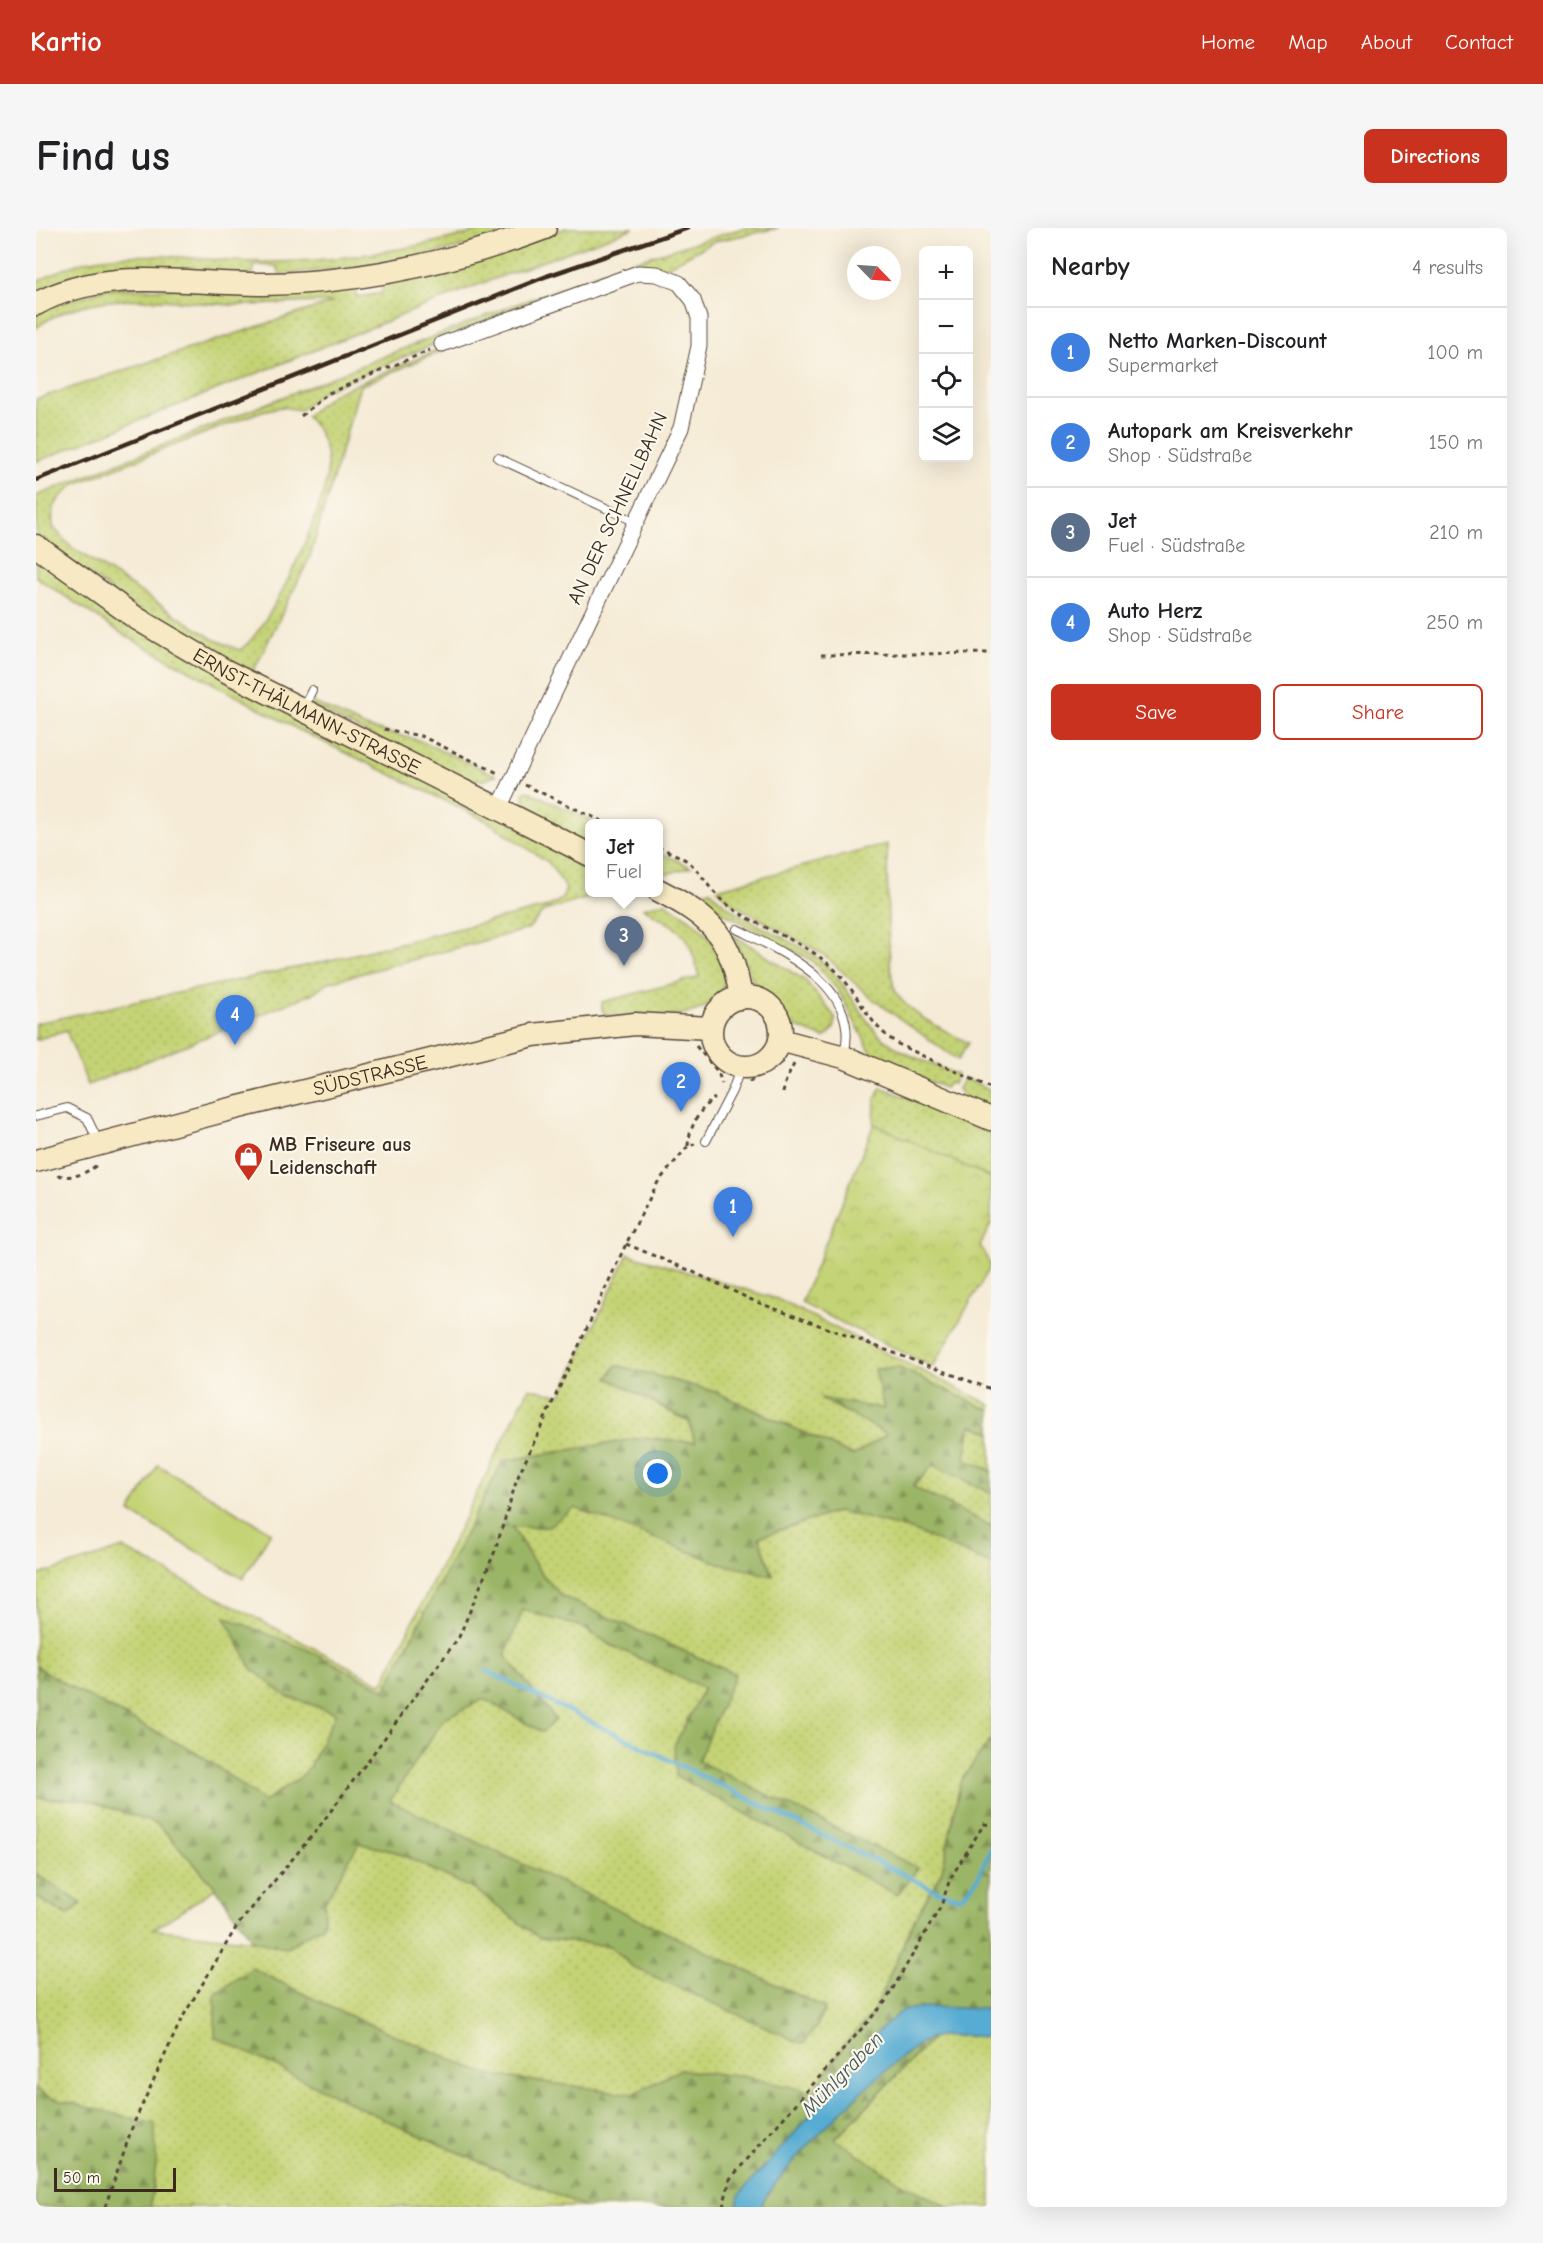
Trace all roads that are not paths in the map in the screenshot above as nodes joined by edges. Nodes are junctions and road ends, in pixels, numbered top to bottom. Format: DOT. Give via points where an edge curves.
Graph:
graph roads {
  1 [pos="545,228"];
  2 [pos="36,304"];
  3 [pos="442,344"];
  4 [pos="498,458"];
  5 [pos="636,522"];
  6 [pos="36,546"];
  7 [pos="312,690"];
  8 [pos="302,711"];
  9 [pos="498,810"];
  10 [pos="585,853"];
  11 [pos="663,893"];
  12 [pos="737,929"];
  13 [pos="741,998"];
  14 [pos="710,1028"];
  15 [pos="780,1040"];
  16 [pos="844,1057"];
  17 [pos="741,1067"];
  18 [pos="36,1116"];
  19 [pos="991,1119"];
  20 [pos="706,1141"];
  21 [pos="99,1144"];
  22 [pos="36,1161"];
  1 -- 2 [label="main road" via="472,252 386,273 265,284 105,281 78,285"];
  3 -- 5 [label="street, AN DER SCHNELLBAHN" via="624,276 657,274 678,283 693,300 699,318 699,346 681,428"];
  4 -- 5 [label="lane"];
  5 -- 9 [label="street, AN DER SCHNELLBAHN"];
  6 -- 8 [label="main road, ERNST-THÄLMANN-STRASSE" via="146,624"];
  7 -- 8 [label="lane"];
  8 -- 9 [label="main road, ERNST-THÄLMANN-STRASSE"];
  9 -- 10 [label="main road, ERNST-THÄLMANN-STRASSE"];
  11 -- 13 [label="main road" via="697,910 709,922 734,962"];
  12 -- 16 [label="lane" via="799,962 825,986 844,1014 848,1032"];
  13 -- 14 [label="main road" via="719,1009"];
  13 -- 15 [label="main road" via="758,999 774,1011 781,1030"];
  14 -- 17 [label="main road" via="716,1051 723,1060"];
  14 -- 21 [label="main road, SÜDSTRASSE" via="635,1024 533,1035"];
  15 -- 16 [label="main road"];
  15 -- 17 [label="main road" via="768,1060 758,1066"];
  16 -- 19 [label="main road"];
  17 -- 20 [label="lane"];
  18 -- 21 [label="lane" via="67,1108 87,1118"];
  21 -- 22 [label="main road, SÜDSTRASSE"];
}
